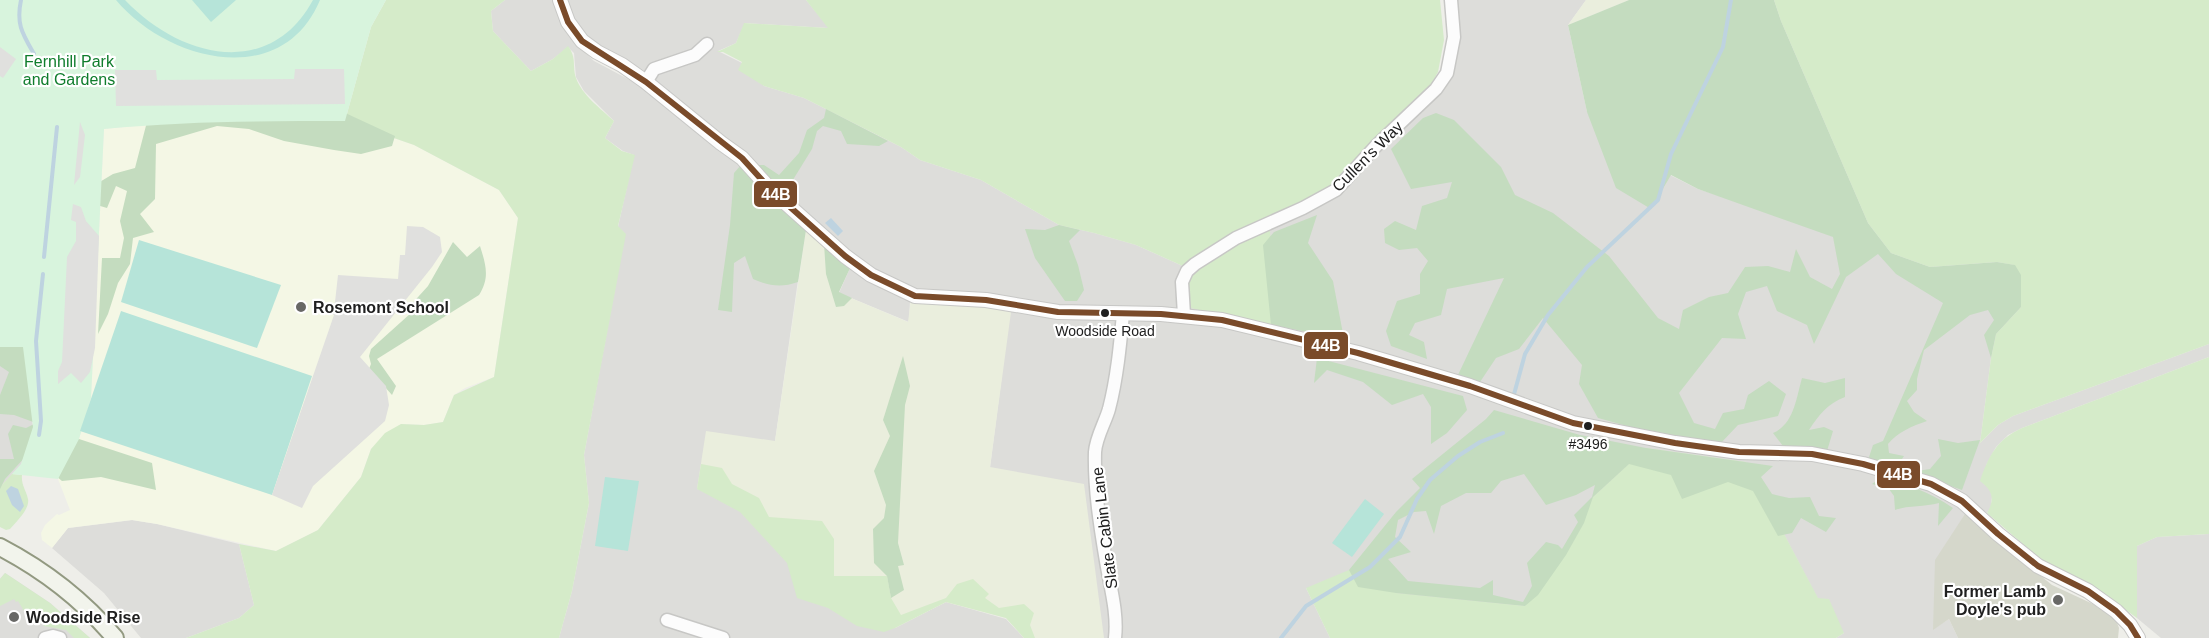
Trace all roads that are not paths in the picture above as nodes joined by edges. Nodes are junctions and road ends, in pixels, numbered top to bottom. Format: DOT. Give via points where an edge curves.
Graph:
graph roads {
  1 [pos="561,0"];
  2 [pos="1451,0"];
  3 [pos="707,44"];
  4 [pos="646,82"];
  5 [pos="1123,314"];
  6 [pos="1184,315"];
  7 [pos="0,548"];
  8 [pos="667,620"];
  9 [pos="45,638"];
  10 [pos="60,638"];
  11 [pos="115,638"];
  12 [pos="723,638"];
  13 [pos="1114,638"];
  14 [pos="2138,638"];
  1 -- 4 [label="street" via="568,22 582,41"];
  2 -- 6 [label="street, Cullen's Way" via="1454,37 1447,74 1436,89 1336,190 1236,238 1195,264 1182,282"];
  3 -- 4 [label="street" via="695,55 654,69"];
  4 -- 5 [label="street" via="742,158 826,240 871,275 915,296 994,301 1058,312"];
  5 -- 6 [label="street"];
  5 -- 13 [label="street, Slate Cabin Lane" via="1118,366 1095,449 1103,547 1114,607"];
  6 -- 14 [label="street" via="1222,320 1358,353 1470,386 1573,423 1739,452 1812,454 1931,484 1965,504 2038,566 2088,591 2116,611"];
  7 -- 11 [label="main road" via="72,594"];
  8 -- 12 [label="street"];
  9 -- 10 [label="street"];
}
